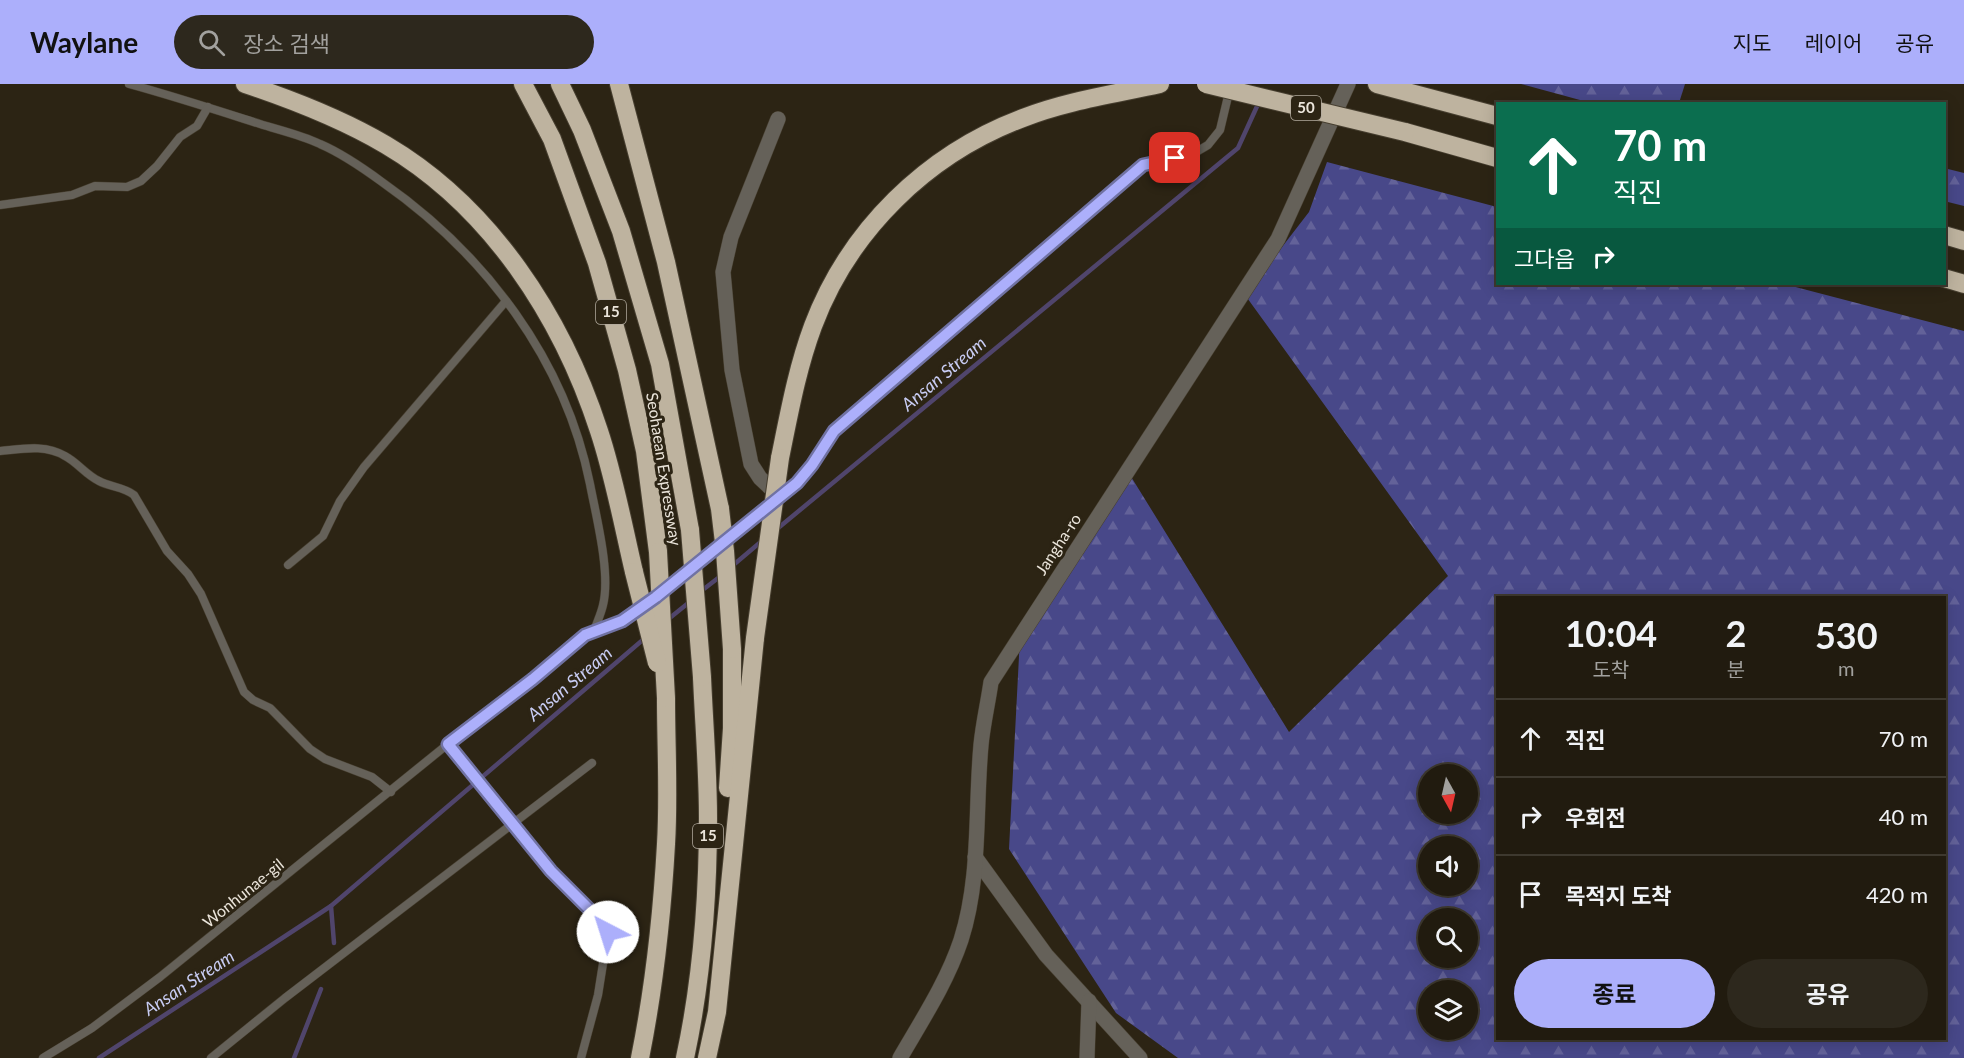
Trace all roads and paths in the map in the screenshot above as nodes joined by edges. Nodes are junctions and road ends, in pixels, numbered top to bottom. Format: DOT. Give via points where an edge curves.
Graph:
graph roads {
  1 [pos="129,84"];
  2 [pos="245,84"];
  3 [pos="523,84"];
  4 [pos="560,84"];
  5 [pos="619,84"];
  6 [pos="1160,84"];
  7 [pos="1206,84"];
  8 [pos="1231,84"];
  9 [pos="1348,84"];
  10 [pos="1377,84"];
  11 [pos="208,107"];
  12 [pos="1496,116"];
  13 [pos="778,119"];
  14 [pos="1496,158"];
  15 [pos="0,206"];
  16 [pos="1946,236"];
  17 [pos="1964,241"];
  18 [pos="1946,279"];
  19 [pos="1964,284"];
  20 [pos="506,301"];
  21 [pos="0,451"];
  22 [pos="779,496"];
  23 [pos="288,566"];
  24 [pos="656,597"];
  25 [pos="647,603"];
  26 [pos="594,631"];
  27 [pos="666,698"];
  28 [pos="450,746"];
  29 [pos="592,763"];
  30 [pos="391,792"];
  31 [pos="510,821"];
  32 [pos="975,857"];
  33 [pos="698,994"];
  34 [pos="1089,1001"];
  35 [pos="709,1054"];
  36 [pos="43,1058"];
  37 [pos="212,1058"];
  38 [pos="582,1058"];
  39 [pos="640,1058"];
  40 [pos="685,1058"];
  41 [pos="900,1058"];
  42 [pos="1087,1058"];
  43 [pos="1140,1058"];
  1 -- 11 [label="lane"];
  2 -- 27 [label="highway, bridge" via="324,114 387,146 439,182 481,221 518,269 551,318 579,374 600,432"];
  3 -- 27 [label="highway, Seohaean Expressway / 15, bridge" via="552,139 597,262 627,370 645,451 658,552"];
  4 -- 33 [label="highway, Seohaean Expressway / 15, bridge" via="582,129 621,231 660,364 690,530 708,818 706,915"];
  5 -- 33 [label="highway, bridge" via="666,262 720,509 725,551 732,649 726,829"];
  6 -- 35 [label="highway, bridge" via="1023,118 953,154 916,180 882,212 838,274 814,325 790,403 780,458 755,638 717,1012"];
  7 -- 14 [label="highway, 50, bridge"];
  8 -- 22 [label="lane" via="1220,130 1208,145 1191,154 1143,165 834,431 797,483"];
  9 -- 32 [label="street, Jangha-ro" via="1278,239 991,682 981,743"];
  10 -- 12 [label="highway"];
  11 -- 15 [label="lane" via="197,126 180,137 141,181 127,187 95,186 72,195"];
  11 -- 20 [label="lane" via="321,144 369,173 442,229"];
  13 -- 22 [label="street" via="731,237 723,272 732,370 751,464"];
  16 -- 17 [label="highway"];
  18 -- 19 [label="highway"];
  20 -- 23 [label="lane" via="364,467 340,501 323,536"];
  20 -- 26 [label="lane" via="543,356 567,403 585,461 605,574 603,603"];
  21 -- 30 [label="lane" via="52,450 98,481 134,495 166,551 201,594 244,692 270,708 310,749 372,777"];
  22 -- 24 [label="lane"];
  25 -- 26 [label="lane, Wonhunae-gil" via="622,621"];
  26 -- 28 [label="lane, Wonhunae-gil"];
  27 -- 39 [label="highway, Seohaean Expressway / 15" via="666,843 650,1009"];
  28 -- 30 [label="lane, Wonhunae-gil"];
  28 -- 31 [label="lane"];
  29 -- 31 [label="lane"];
  30 -- 36 [label="lane, Wonhunae-gil" via="160,977 92,1028"];
  31 -- 37 [label="lane"];
  31 -- 38 [label="lane" via="608,932"];
  32 -- 34 [label="street" via="1046,955"];
  32 -- 41 [label="street, Jangha-ro" via="970,906 960,942 936,996"];
  33 -- 40 [label="highway, Seohaean Expressway / 15"];
  34 -- 42 [label="street"];
  34 -- 43 [label="street"];
}
